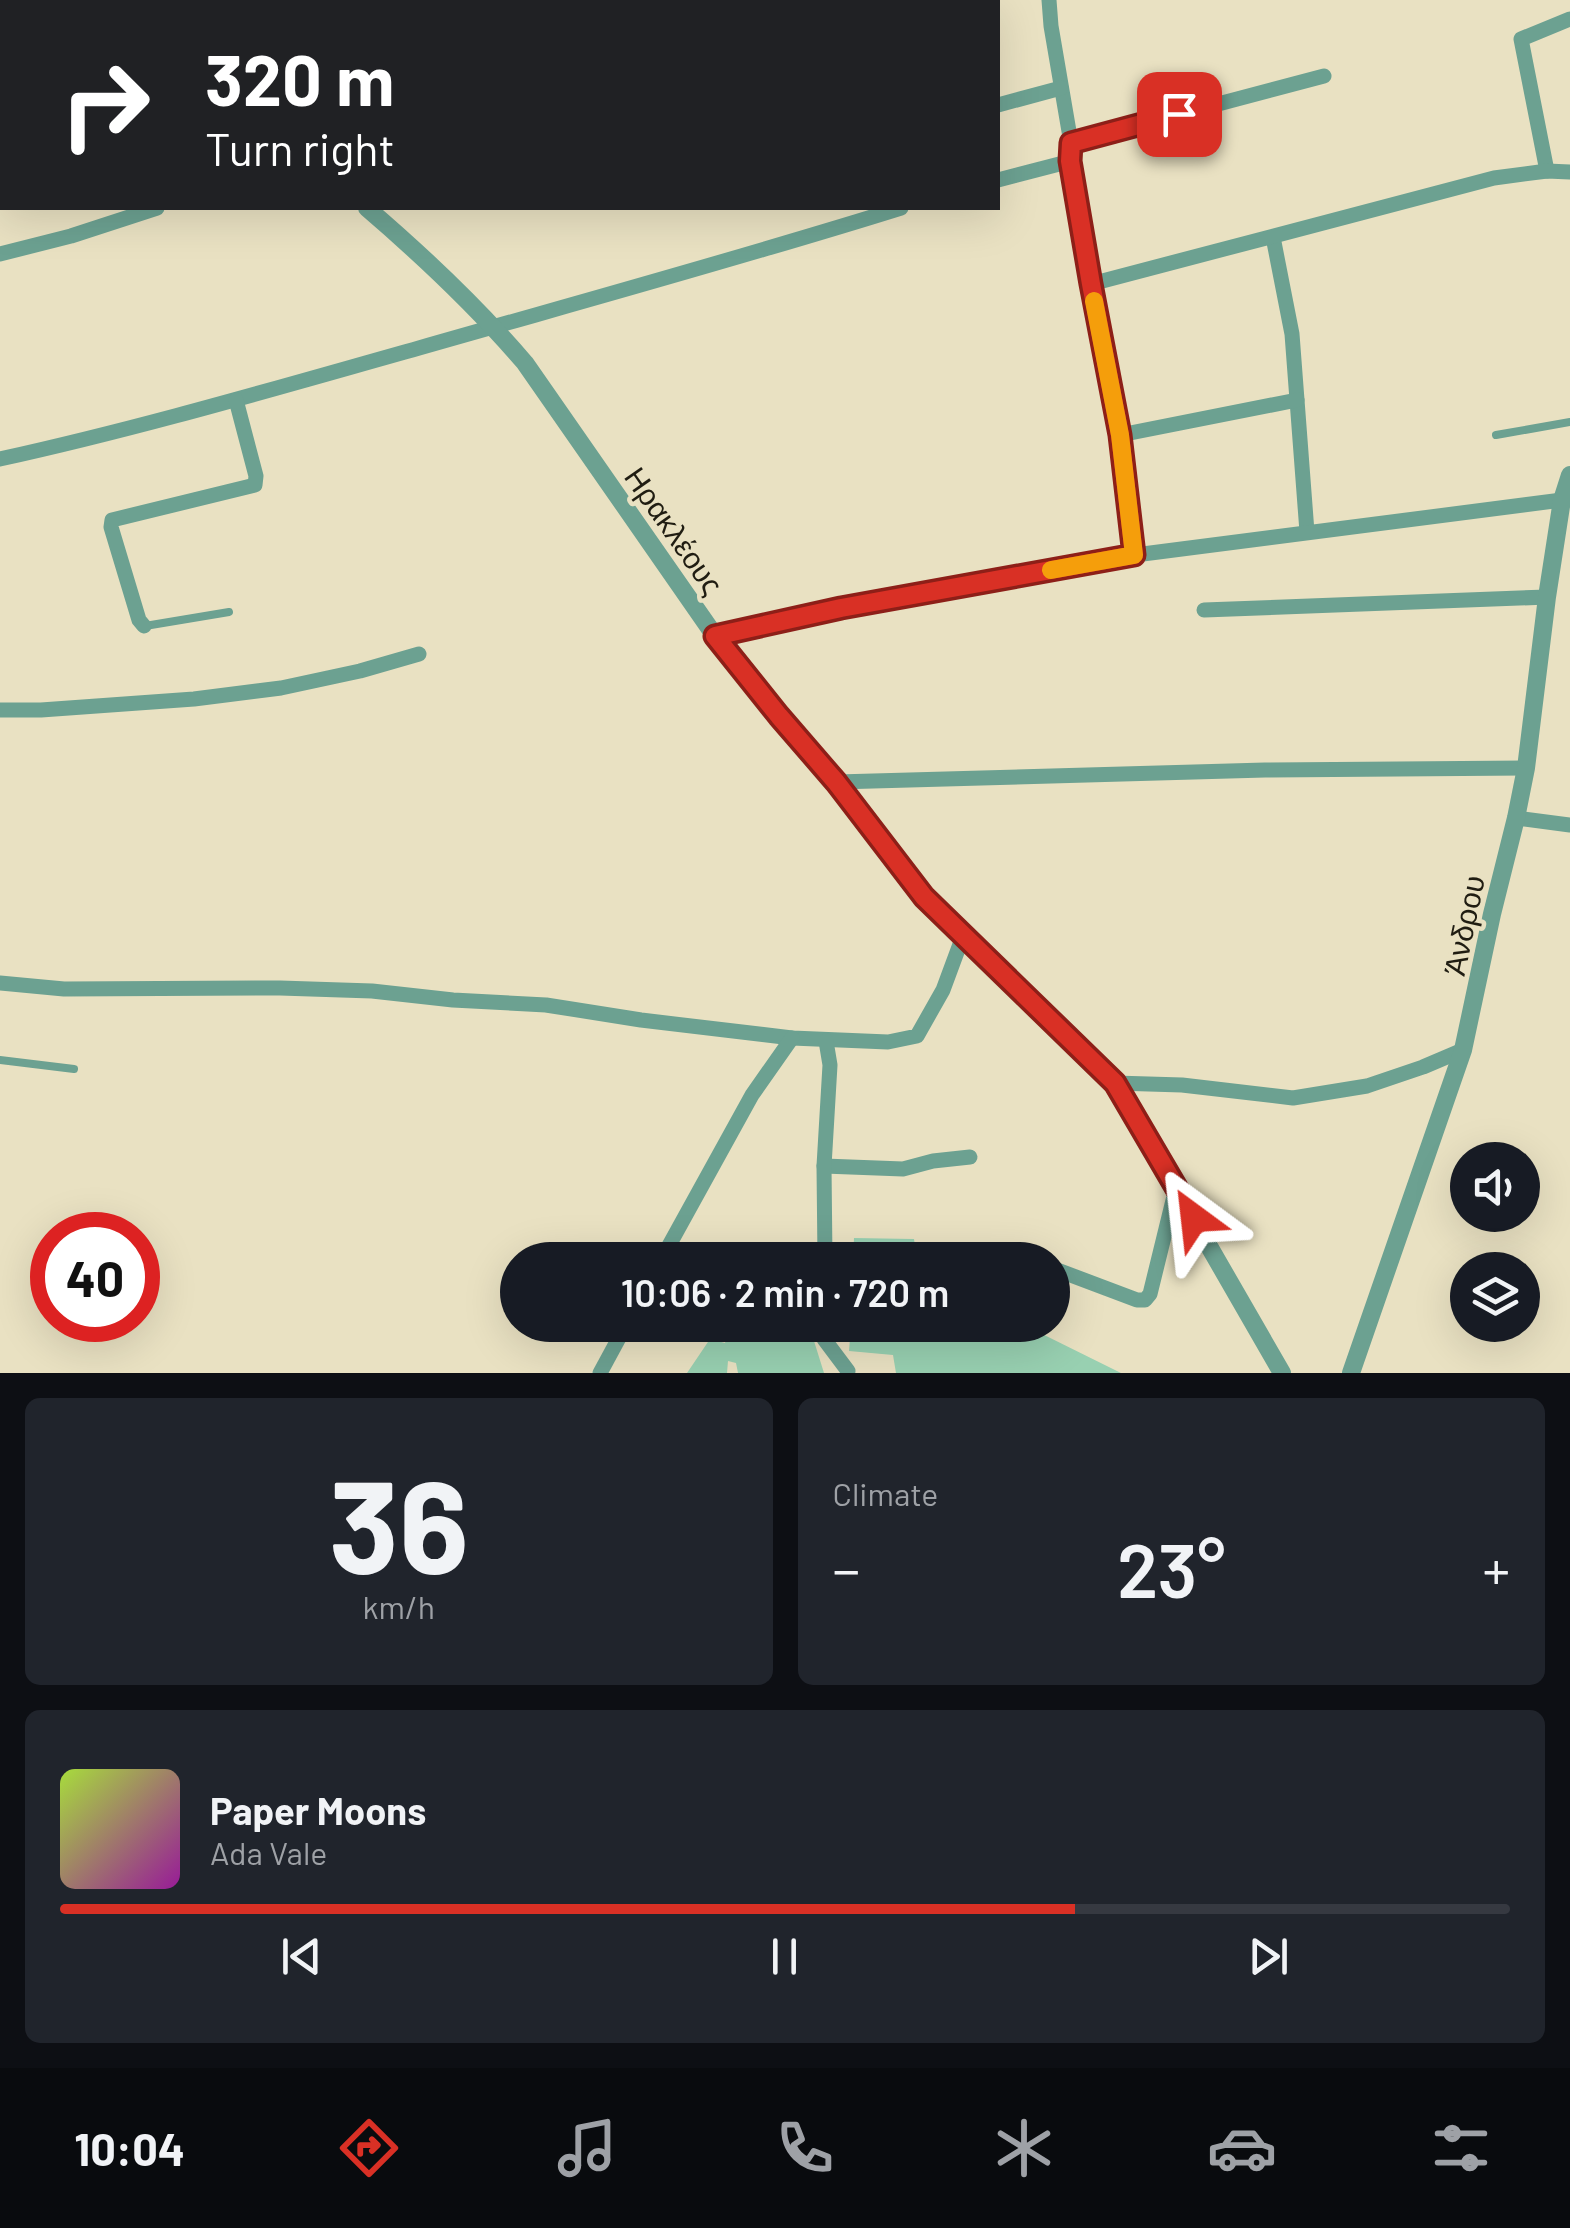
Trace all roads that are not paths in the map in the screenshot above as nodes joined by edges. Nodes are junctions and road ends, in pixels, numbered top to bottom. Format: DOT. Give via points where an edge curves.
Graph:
graph roads {
  1 [pos="1050,0"];
  2 [pos="1570,19"];
  3 [pos="1324,76"];
  4 [pos="1062,88"];
  5 [pos="1000,104"];
  6 [pos="1071,143"];
  7 [pos="1070,161"];
  8 [pos="1547,171"];
  9 [pos="1570,172"];
  10 [pos="1000,179"];
  11 [pos="151,210"];
  12 [pos="369,210"];
  13 [pos="895,210"];
  14 [pos="1273,237"];
  15 [pos="0,254"];
  16 [pos="1091,284"];
  17 [pos="494,328"];
  18 [pos="236,400"];
  19 [pos="1297,400"];
  20 [pos="1570,422"];
  21 [pos="1120,435"];
  22 [pos="1496,436"];
  23 [pos="0,458"];
  24 [pos="1570,475"];
  25 [pos="1562,500"];
  26 [pos="1564,530"];
  27 [pos="1306,532"];
  28 [pos="1134,555"];
  29 [pos="1546,597"];
  30 [pos="1204,610"];
  31 [pos="229,612"];
  32 [pos="144,626"];
  33 [pos="715,636"];
  34 [pos="419,654"];
  35 [pos="0,710"];
  36 [pos="1526,768"];
  37 [pos="836,782"];
  38 [pos="1516,818"];
  39 [pos="1570,825"];
  40 [pos="963,936"];
  41 [pos="0,983"];
  42 [pos="792,1038"];
  43 [pos="826,1041"];
  44 [pos="1463,1050"];
  45 [pos="0,1060"];
  46 [pos="74,1069"];
  47 [pos="1115,1083"];
  48 [pos="970,1157"];
  49 [pos="824,1166"];
  50 [pos="1176,1188"];
  51 [pos="671,1242"];
  52 [pos="825,1242"];
  53 [pos="1070,1275"];
  54 [pos="617,1342"];
  55 [pos="826,1342"];
  56 [pos="848,1371"];
  57 [pos="600,1373"];
  58 [pos="1282,1373"];
  59 [pos="1351,1373"];
  1 -- 4 [label="street"];
  2 -- 8 [label="street" via="1521,40"];
  3 -- 6 [label="street"];
  4 -- 5 [label="street"];
  4 -- 6 [label="street"];
  6 -- 7 [label="street"];
  7 -- 10 [label="street"];
  7 -- 16 [label="street"];
  8 -- 9 [label="street"];
  8 -- 14 [label="street" via="1494,178"];
  11 -- 15 [label="street"];
  12 -- 17 [label="street, Ηρακλέους"];
  13 -- 17 [label="street"];
  14 -- 16 [label="street"];
  14 -- 19 [label="street"];
  16 -- 21 [label="street"];
  17 -- 18 [label="street"];
  17 -- 33 [label="street, Ηρακλέους" via="560,410"];
  18 -- 23 [label="street"];
  18 -- 32 [label="street" via="256,485 112,520"];
  19 -- 21 [label="street"];
  19 -- 27 [label="street"];
  20 -- 22 [label="lane"];
  21 -- 28 [label="street"];
  24 -- 25 [label="street, Άνδρου"];
  25 -- 26 [label="street, Άνδρου"];
  25 -- 27 [label="street"];
  26 -- 29 [label="street, Άνδρου"];
  27 -- 28 [label="street"];
  28 -- 33 [label="street"];
  29 -- 30 [label="street"];
  29 -- 36 [label="street, Άνδρου"];
  31 -- 32 [label="lane"];
  33 -- 37 [label="street, Ηρακλέους"];
  34 -- 35 [label="street" via="281,688"];
  36 -- 37 [label="street"];
  36 -- 38 [label="street, Άνδρου"];
  37 -- 40 [label="street, Ηρακλέους" via="924,897"];
  38 -- 39 [label="street"];
  38 -- 44 [label="street, Άνδρου"];
  40 -- 43 [label="street" via="917,1036"];
  40 -- 47 [label="street, Ηρακλέους"];
  41 -- 42 [label="street" via="372,991 546,1005"];
  42 -- 43 [label="street"];
  42 -- 51 [label="street" via="752,1095"];
  43 -- 49 [label="street"];
  44 -- 47 [label="street" via="1366,1086 1293,1098"];
  44 -- 59 [label="street, Άνδρου"];
  45 -- 46 [label="lane"];
  47 -- 50 [label="street, Ηρακλέους"];
  48 -- 49 [label="street" via="903,1169"];
  49 -- 52 [label="street"];
  50 -- 53 [label="street" via="1145,1300"];
  50 -- 58 [label="street, Ηρακλέους"];
  54 -- 57 [label="street"];
  55 -- 56 [label="street"];
}
